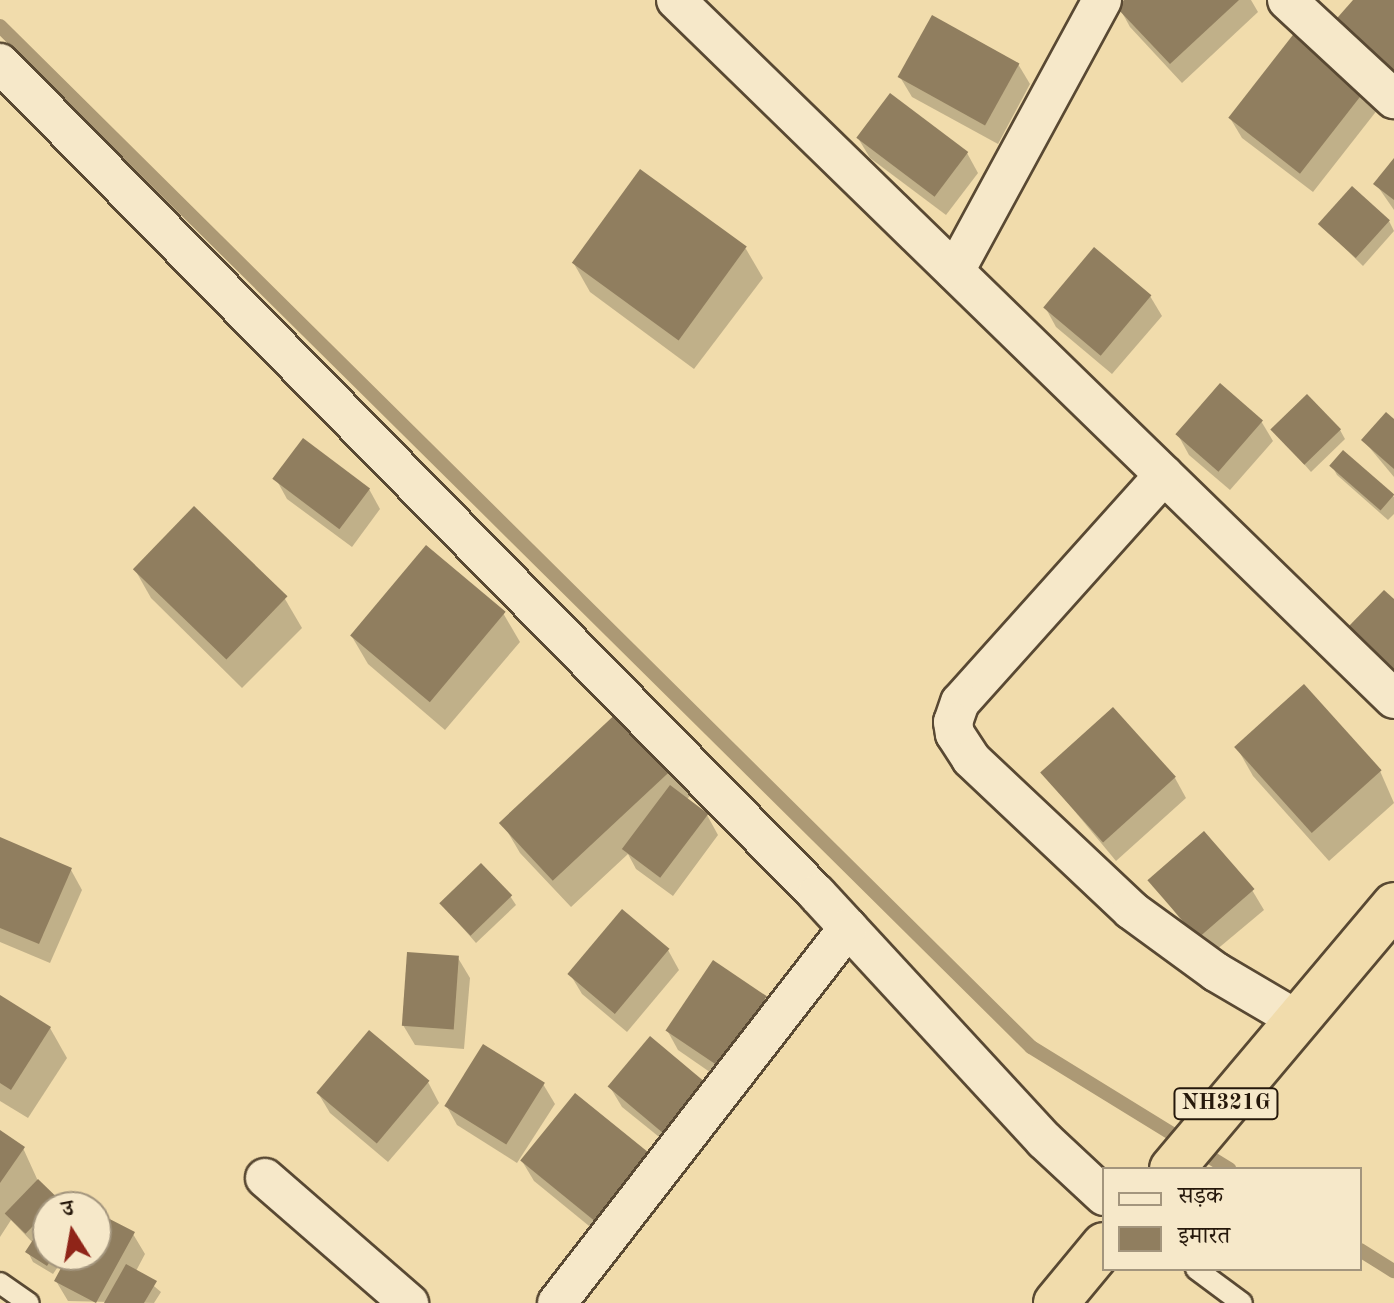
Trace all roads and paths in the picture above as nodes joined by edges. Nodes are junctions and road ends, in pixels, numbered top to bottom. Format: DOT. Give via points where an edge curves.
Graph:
graph roads {
  1 [pos="676,0"];
  2 [pos="1102,0"];
  3 [pos="1287,0"];
  4 [pos="0,63"];
  5 [pos="1394,99"];
  6 [pos="955,271"];
  7 [pos="1164,475"];
  8 [pos="1394,699"];
  9 [pos="1394,905"];
  10 [pos="848,928"];
  11 [pos="1288,1029"];
  12 [pos="1174,1167"];
  13 [pos="265,1178"];
  14 [pos="1102,1194"];
  15 [pos="1102,1247"];
  16 [pos="1199,1271"];
  17 [pos="0,1283"];
  18 [pos="29,1303"];
  19 [pos="409,1303"];
  20 [pos="557,1303"];
  21 [pos="1056,1303"];
  22 [pos="1242,1303"];
  1 -- 6 [label="street"];
  2 -- 6 [label="street"];
  3 -- 5 [label="street"];
  4 -- 10 [label="street"];
  6 -- 7 [label="street"];
  7 -- 8 [label="street"];
  7 -- 11 [label="street" via="960,702 955,734 971,759 1131,910"];
  9 -- 11 [label="highway, NH321G"];
  10 -- 14 [label="street" via="1044,1140"];
  10 -- 20 [label="street"];
  11 -- 12 [label="highway, NH321G"];
  13 -- 19 [label="street"];
  15 -- 21 [label="highway"];
  16 -- 22 [label="lane"];
  17 -- 18 [label="lane"];
}
